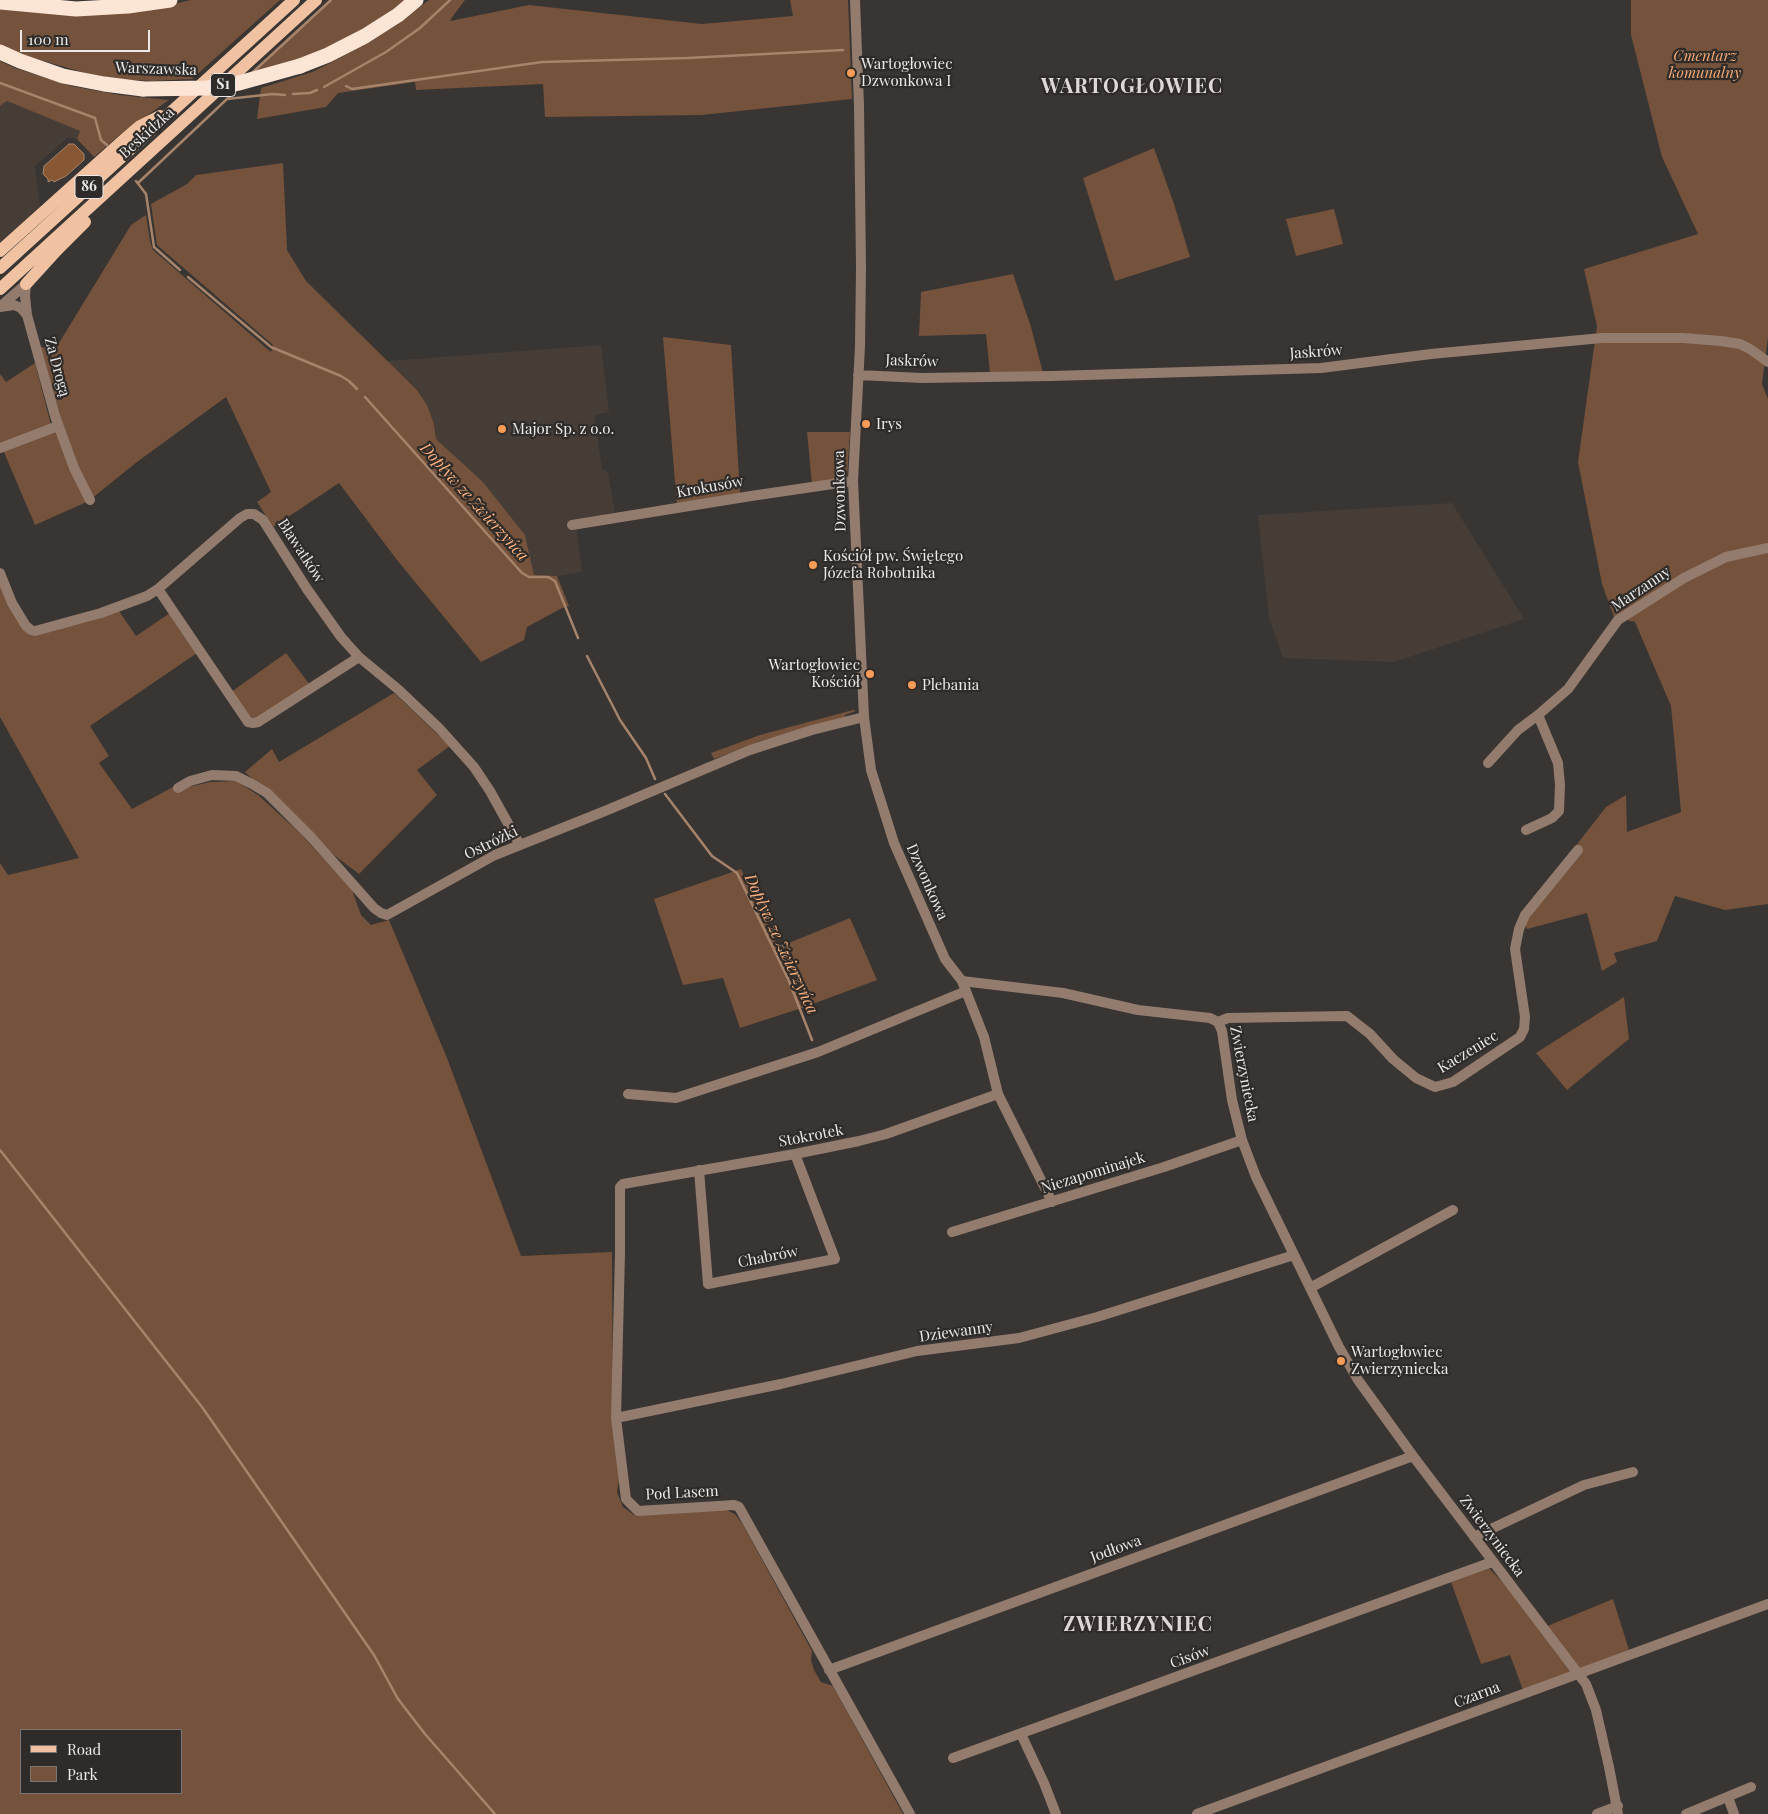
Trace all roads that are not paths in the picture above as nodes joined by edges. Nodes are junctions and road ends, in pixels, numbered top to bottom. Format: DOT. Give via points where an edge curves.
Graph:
graph roads {
  1 [pos="170,0"];
  2 [pos="294,0"];
  3 [pos="316,0"];
  4 [pos="416,0"];
  5 [pos="855,0"];
  6 [pos="0,2"];
  7 [pos="0,52"];
  8 [pos="177,106"];
  9 [pos="174,131"];
  10 [pos="0,251"];
  11 [pos="0,268"];
  12 [pos="26,284"];
  13 [pos="0,289"];
  14 [pos="0,307"];
  15 [pos="27,314"];
  16 [pos="1768,362"];
  17 [pos="858,375"];
  18 [pos="58,426"];
  19 [pos="0,448"];
  20 [pos="853,481"];
  21 [pos="90,500"];
  22 [pos="572,525"];
  23 [pos="1768,548"];
  24 [pos="0,573"];
  25 [pos="158,590"];
  26 [pos="359,657"];
  27 [pos="1538,715"];
  28 [pos="864,717"];
  29 [pos="1488,763"];
  30 [pos="178,788"];
  31 [pos="1526,830"];
  32 [pos="520,845"];
  33 [pos="1578,850"];
  34 [pos="964,986"];
  35 [pos="1218,1022"];
  36 [pos="628,1094"];
  37 [pos="998,1094"];
  38 [pos="1242,1140"];
  39 [pos="795,1154"];
  40 [pos="699,1170"];
  41 [pos="623,1184"];
  42 [pos="1052,1202"];
  43 [pos="1453,1210"];
  44 [pos="952,1232"];
  45 [pos="1294,1254"];
  46 [pos="1310,1288"];
  47 [pos="616,1418"];
  48 [pos="1413,1456"];
  49 [pos="1633,1472"];
  50 [pos="1474,1537"];
  51 [pos="1492,1562"];
  52 [pos="1768,1604"];
  53 [pos="829,1670"];
  54 [pos="1578,1673"];
  55 [pos="1021,1734"];
  56 [pos="953,1758"];
  57 [pos="1751,1787"];
  58 [pos="1728,1797"];
  59 [pos="1618,1810"];
  60 [pos="1690,1813"];
  61 [pos="910,1814"];
  62 [pos="1056,1814"];
  63 [pos="1197,1814"];
  64 [pos="1597,1814"];
  65 [pos="1734,1814"];
  1 -- 6 [label="highway" via="76,9"];
  2 -- 8 [label="main road, Beskidzka / 86"];
  3 -- 9 [label="main road, Beskidzka / 86"];
  4 -- 7 [label="highway, Warszawska / S1, bridge" via="365,36 328,55 239,83 207,88 143,89 104,84 64,76"];
  5 -- 17 [label="street, Dzwonkowa" via="861,198"];
  8 -- 10 [label="main road" via="140,126"];
  8 -- 11 [label="main road, Beskidzka / 86"];
  9 -- 12 [label="main road"];
  9 -- 13 [label="main road, Beskidzka / 86"];
  12 -- 14 [label="street"];
  12 -- 15 [label="street, Za Drogą"];
  14 -- 15 [label="street" via="14,305"];
  15 -- 18 [label="street, Za Drogą"];
  16 -- 17 [label="street, Jaskrów" via="1745,346 1720,341 1602,338 1321,368 922,378"];
  17 -- 20 [label="street, Dzwonkowa"];
  18 -- 19 [label="street"];
  18 -- 21 [label="street, Za Drogą"];
  20 -- 22 [label="street, Krokusów"];
  20 -- 28 [label="street, Dzwonkowa"];
  23 -- 27 [label="street, Marzanny" via="1726,557 1684,578 1618,620 1568,689"];
  24 -- 25 [label="street, Bławatków" via="12,603 26,626 35,631 126,605"];
  25 -- 26 [label="street" via="248,722 258,722"];
  25 -- 26 [label="street, Bławatków" via="240,518 254,514 262,520 307,590"];
  26 -- 32 [label="street, Bławatków" via="439,728 474,767"];
  27 -- 29 [label="street, Marzanny" via="1518,730"];
  27 -- 31 [label="street" via="1558,763 1559,811 1552,818"];
  28 -- 32 [label="street, Ostróżki" via="750,750"];
  28 -- 34 [label="street, Dzwonkowa" via="871,770 894,843 945,959"];
  30 -- 32 [label="street, Ostróżki" via="212,775 236,776 267,793 311,836 374,908 387,915 495,854"];
  33 -- 35 [label="street, Kaczeniec" via="1531,908 1519,929 1515,949 1524,1030 1520,1037 1453,1082 1435,1087 1416,1078 1347,1016 1228,1018"];
  34 -- 35 [label="street, Zwierzyniecka" via="1063,993 1138,1010 1203,1016"];
  34 -- 36 [label="street" via="818,1052 676,1098"];
  34 -- 37 [label="street, Dzwonkowa" via="984,1036"];
  35 -- 38 [label="street, Zwierzyniecka"];
  37 -- 39 [label="street, Stokrotek" via="886,1134"];
  37 -- 42 [label="street, Dzwonkowa"];
  38 -- 42 [label="street, Niezapominajek"];
  38 -- 45 [label="street, Zwierzyniecka" via="1256,1177"];
  39 -- 40 [label="street, Stokrotek"];
  39 -- 40 [label="street, Chabrów" via="835,1259 708,1284"];
  40 -- 41 [label="street, Stokrotek"];
  41 -- 47 [label="street, Pod Lasem" via="620,1187"];
  42 -- 44 [label="street, Niezapominajek"];
  43 -- 46 [label="street"];
  45 -- 46 [label="street, Zwierzyniecka"];
  45 -- 47 [label="street, Dziewanny" via="1097,1317 1019,1338 917,1351 781,1384"];
  46 -- 48 [label="street, Zwierzyniecka" via="1358,1380"];
  47 -- 53 [label="street, Pod Lasem" via="626,1499 638,1511 739,1507"];
  48 -- 50 [label="street, Zwierzyniecka"];
  48 -- 53 [label="street, Jodłowa"];
  49 -- 50 [label="street" via="1584,1485"];
  50 -- 51 [label="street, Zwierzyniecka"];
  51 -- 54 [label="street, Zwierzyniecka"];
  51 -- 55 [label="street, Cisów"];
  52 -- 54 [label="street, Czarna"];
  53 -- 61 [label="street, Pod Lasem"];
  54 -- 59 [label="street, Zwierzyniecka" via="1596,1710"];
  54 -- 63 [label="street, Czarna"];
  55 -- 56 [label="street, Cisów"];
  55 -- 62 [label="street"];
  57 -- 58 [label="street"];
  58 -- 60 [label="street"];
  58 -- 65 [label="street"];
  59 -- 64 [label="street"];
}
